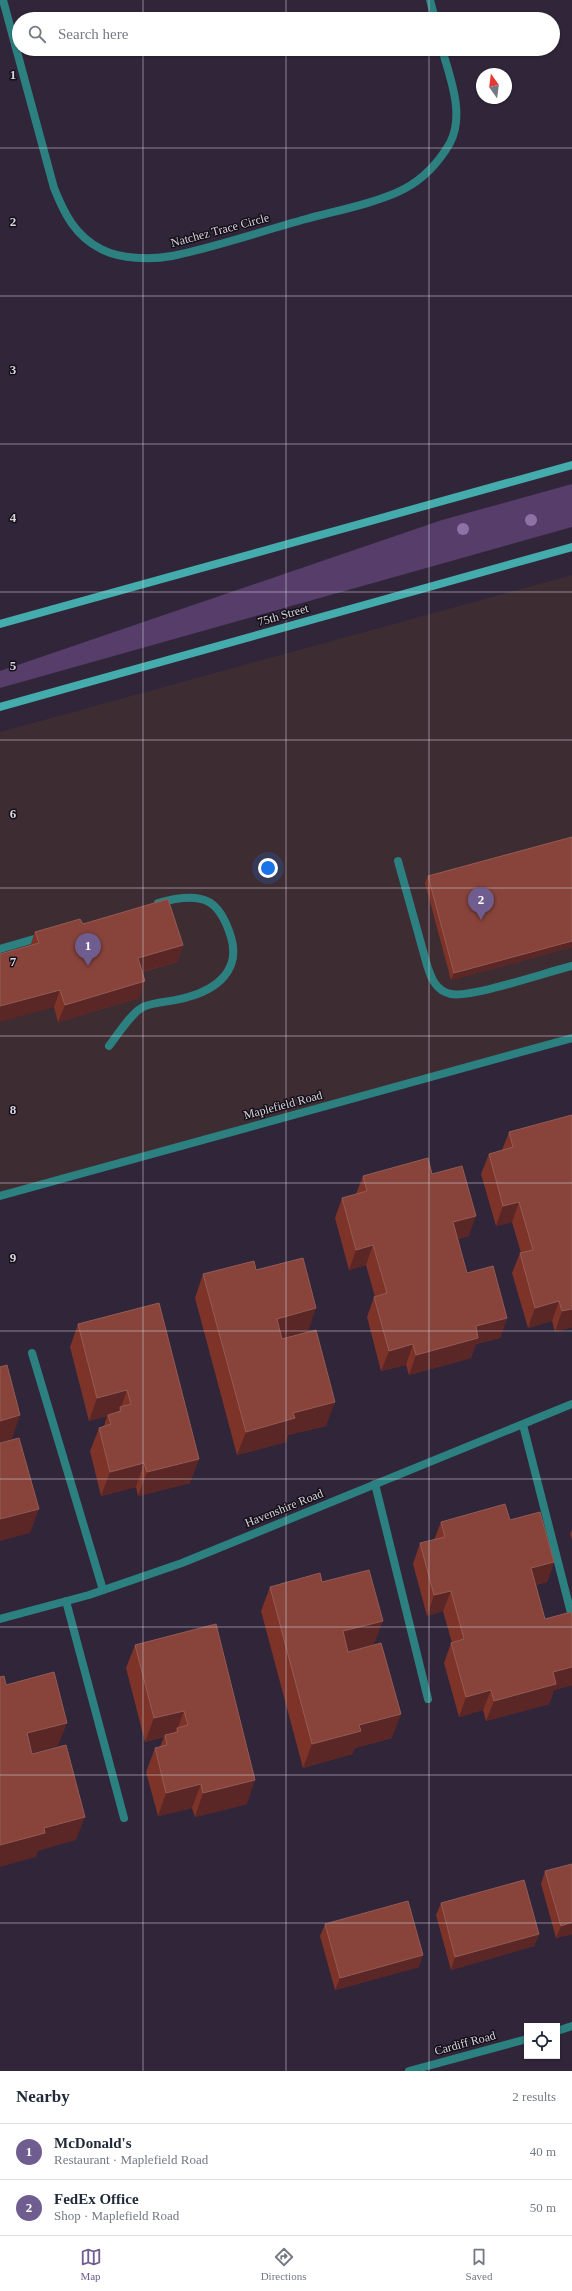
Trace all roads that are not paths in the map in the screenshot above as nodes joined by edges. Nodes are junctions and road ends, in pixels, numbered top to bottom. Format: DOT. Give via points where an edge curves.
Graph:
graph roads {
  1 [pos="3,0"];
  2 [pos="430,0"];
  3 [pos="433,12"];
  4 [pos="12,33"];
  5 [pos="18,56"];
  6 [pos="444,56"];
  7 [pos="572,465"];
  8 [pos="572,547"];
  9 [pos="0,624"];
  10 [pos="0,707"];
  11 [pos="398,861"];
  12 [pos="147,906"];
  13 [pos="51,934"];
  14 [pos="0,949"];
  15 [pos="572,966"];
  16 [pos="572,1038"];
  17 [pos="109,1046"];
  18 [pos="0,1196"];
  19 [pos="32,1353"];
  20 [pos="572,1404"];
  21 [pos="523,1425"];
  22 [pos="375,1484"];
  23 [pos="103,1590"];
  24 [pos="66,1601"];
  25 [pos="572,1617"];
  26 [pos="0,1619"];
  27 [pos="428,1699"];
  28 [pos="124,1818"];
  29 [pos="572,2026"];
  30 [pos="560,2029"];
  31 [pos="524,2040"];
  32 [pos="409,2071"];
  1 -- 4 [label="street, Natchez Trace Circle"];
  2 -- 3 [label="street"];
  5 -- 6 [label="street, Natchez Trace Circle" via="54,188 64,212 79,235 101,249 132,257 171,256 367,202 408,186 424,176 439,160 451,141 456,123 456,104"];
  7 -- 9 [label="main road"];
  8 -- 10 [label="main road, 75th Street"];
  11 -- 15 [label="street" via="431,979 439,989 451,994 470,994"];
  12 -- 17 [label="street" via="180,898 208,901 219,911 227,925 234,955 230,968 218,984 188,997 142,1007"];
  13 -- 14 [label="street"];
  16 -- 18 [label="street, Maplefield Road"];
  19 -- 23 [label="street"];
  20 -- 21 [label="street, Havenshire Road"];
  21 -- 22 [label="street, Havenshire Road"];
  21 -- 25 [label="street"];
  22 -- 23 [label="street, Havenshire Road" via="182,1563"];
  22 -- 27 [label="street"];
  23 -- 24 [label="street, Havenshire Road"];
  24 -- 26 [label="street, Havenshire Road"];
  24 -- 28 [label="street"];
  29 -- 30 [label="street"];
  31 -- 32 [label="street, Cardiff Road"];
}
